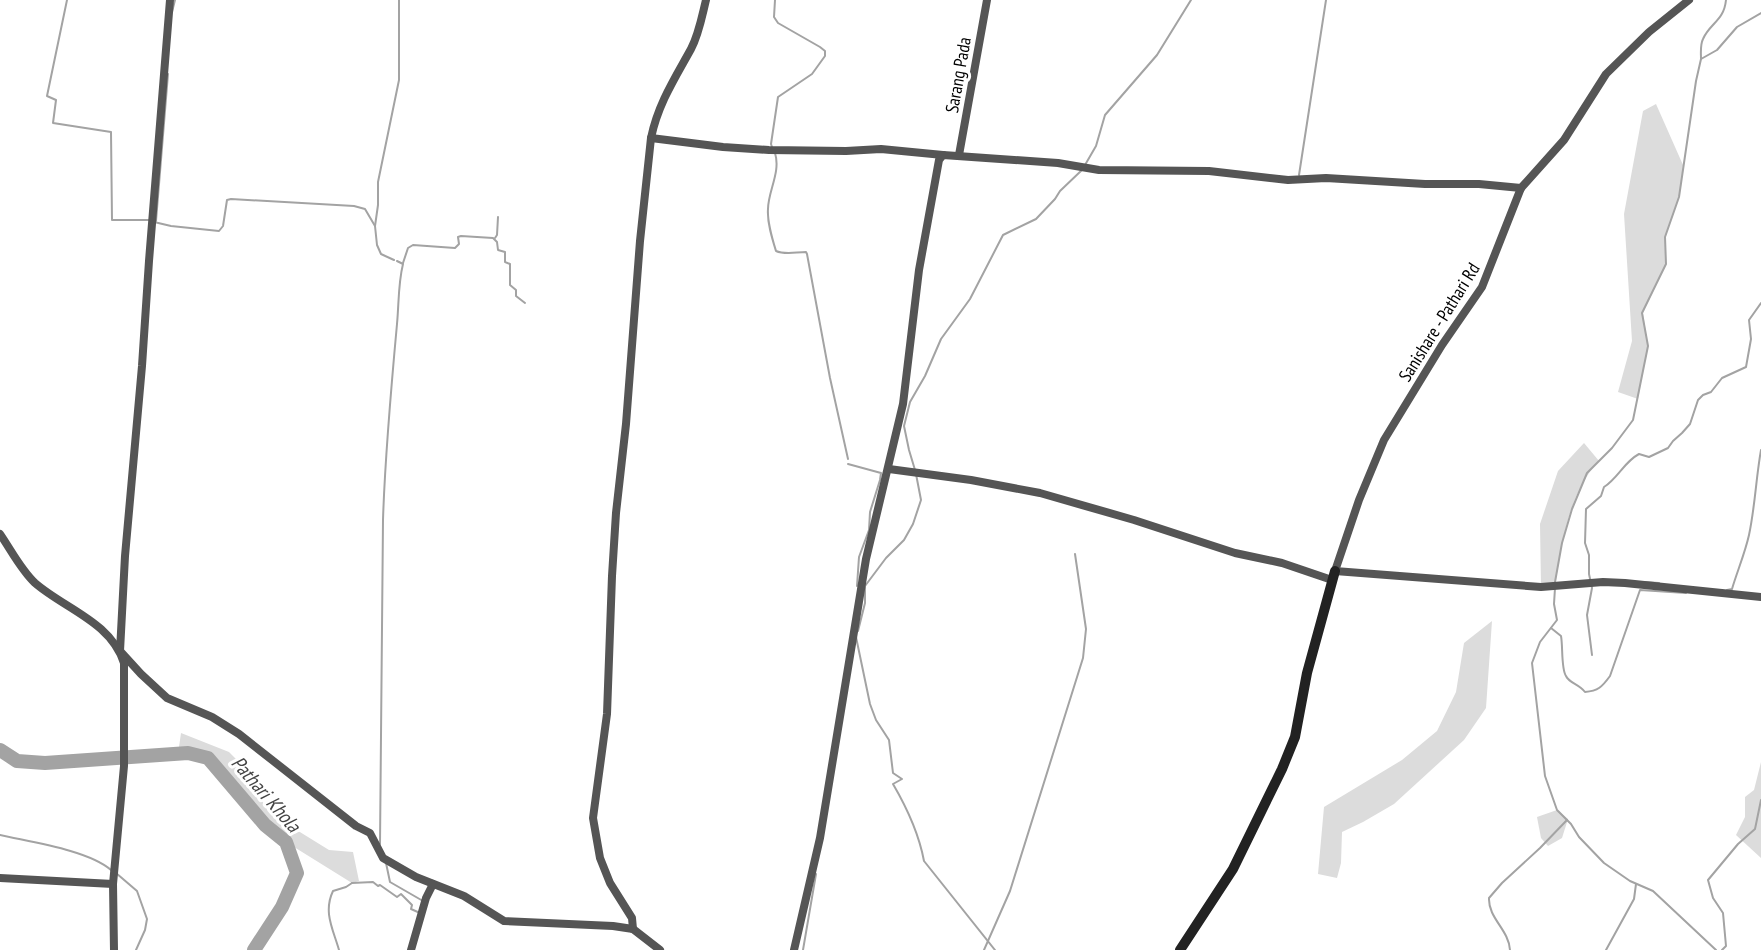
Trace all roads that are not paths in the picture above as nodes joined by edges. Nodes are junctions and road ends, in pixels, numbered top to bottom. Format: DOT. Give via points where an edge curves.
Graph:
graph roads {
  1 [pos="170,0"];
  2 [pos="706,0"];
  3 [pos="987,0"];
  4 [pos="1689,0"];
  5 [pos="651,138"];
  6 [pos="943,155"];
  7 [pos="959,155"];
  8 [pos="1521,188"];
  9 [pos="889,469"];
  10 [pos="0,534"];
  11 [pos="1333,575"];
  12 [pos="1761,597"];
  13 [pos="120,651"];
  14 [pos="0,878"];
  15 [pos="113,884"];
  16 [pos="433,884"];
  17 [pos="633,928"];
  18 [pos="114,950"];
  19 [pos="411,950"];
  20 [pos="660,950"];
  21 [pos="794,950"];
  22 [pos="1180,950"];
  1 -- 13 [label="street"];
  2 -- 5 [label="street" via="692,47 663,99"];
  3 -- 7 [label="street, Sarang Pada"];
  4 -- 8 [label="street, Sanishare - Pathari Rd" via="1606,74 1564,140"];
  5 -- 6 [label="street" via="769,150 880,149"];
  5 -- 17 [label="street" via="616,513 607,714 593,819 600,858 632,918"];
  6 -- 7 [label="street"];
  6 -- 9 [label="street" via="918,270 903,404"];
  7 -- 8 [label="street" via="1099,170 1209,171 1288,180 1326,178"];
  8 -- 11 [label="street, Sanishare - Pathari Rd" via="1482,288 1384,440"];
  9 -- 11 [label="street" via="1040,493 1235,553"];
  9 -- 21 [label="street" via="866,559 820,837"];
  10 -- 13 [label="street" via="26,574 108,635"];
  11 -- 12 [label="street" via="1541,587 1625,583"];
  11 -- 22 [label="street" via="1295,737 1282,769 1233,869"];
  13 -- 15 [label="street" via="124,663 124,766"];
  13 -- 16 [label="street" via="167,698 212,717 239,734 370,833 383,858"];
  14 -- 15 [label="street"];
  15 -- 18 [label="street"];
  16 -- 17 [label="street" via="464,896 504,921"];
  16 -- 19 [label="street"];
  17 -- 20 [label="street"];
}
